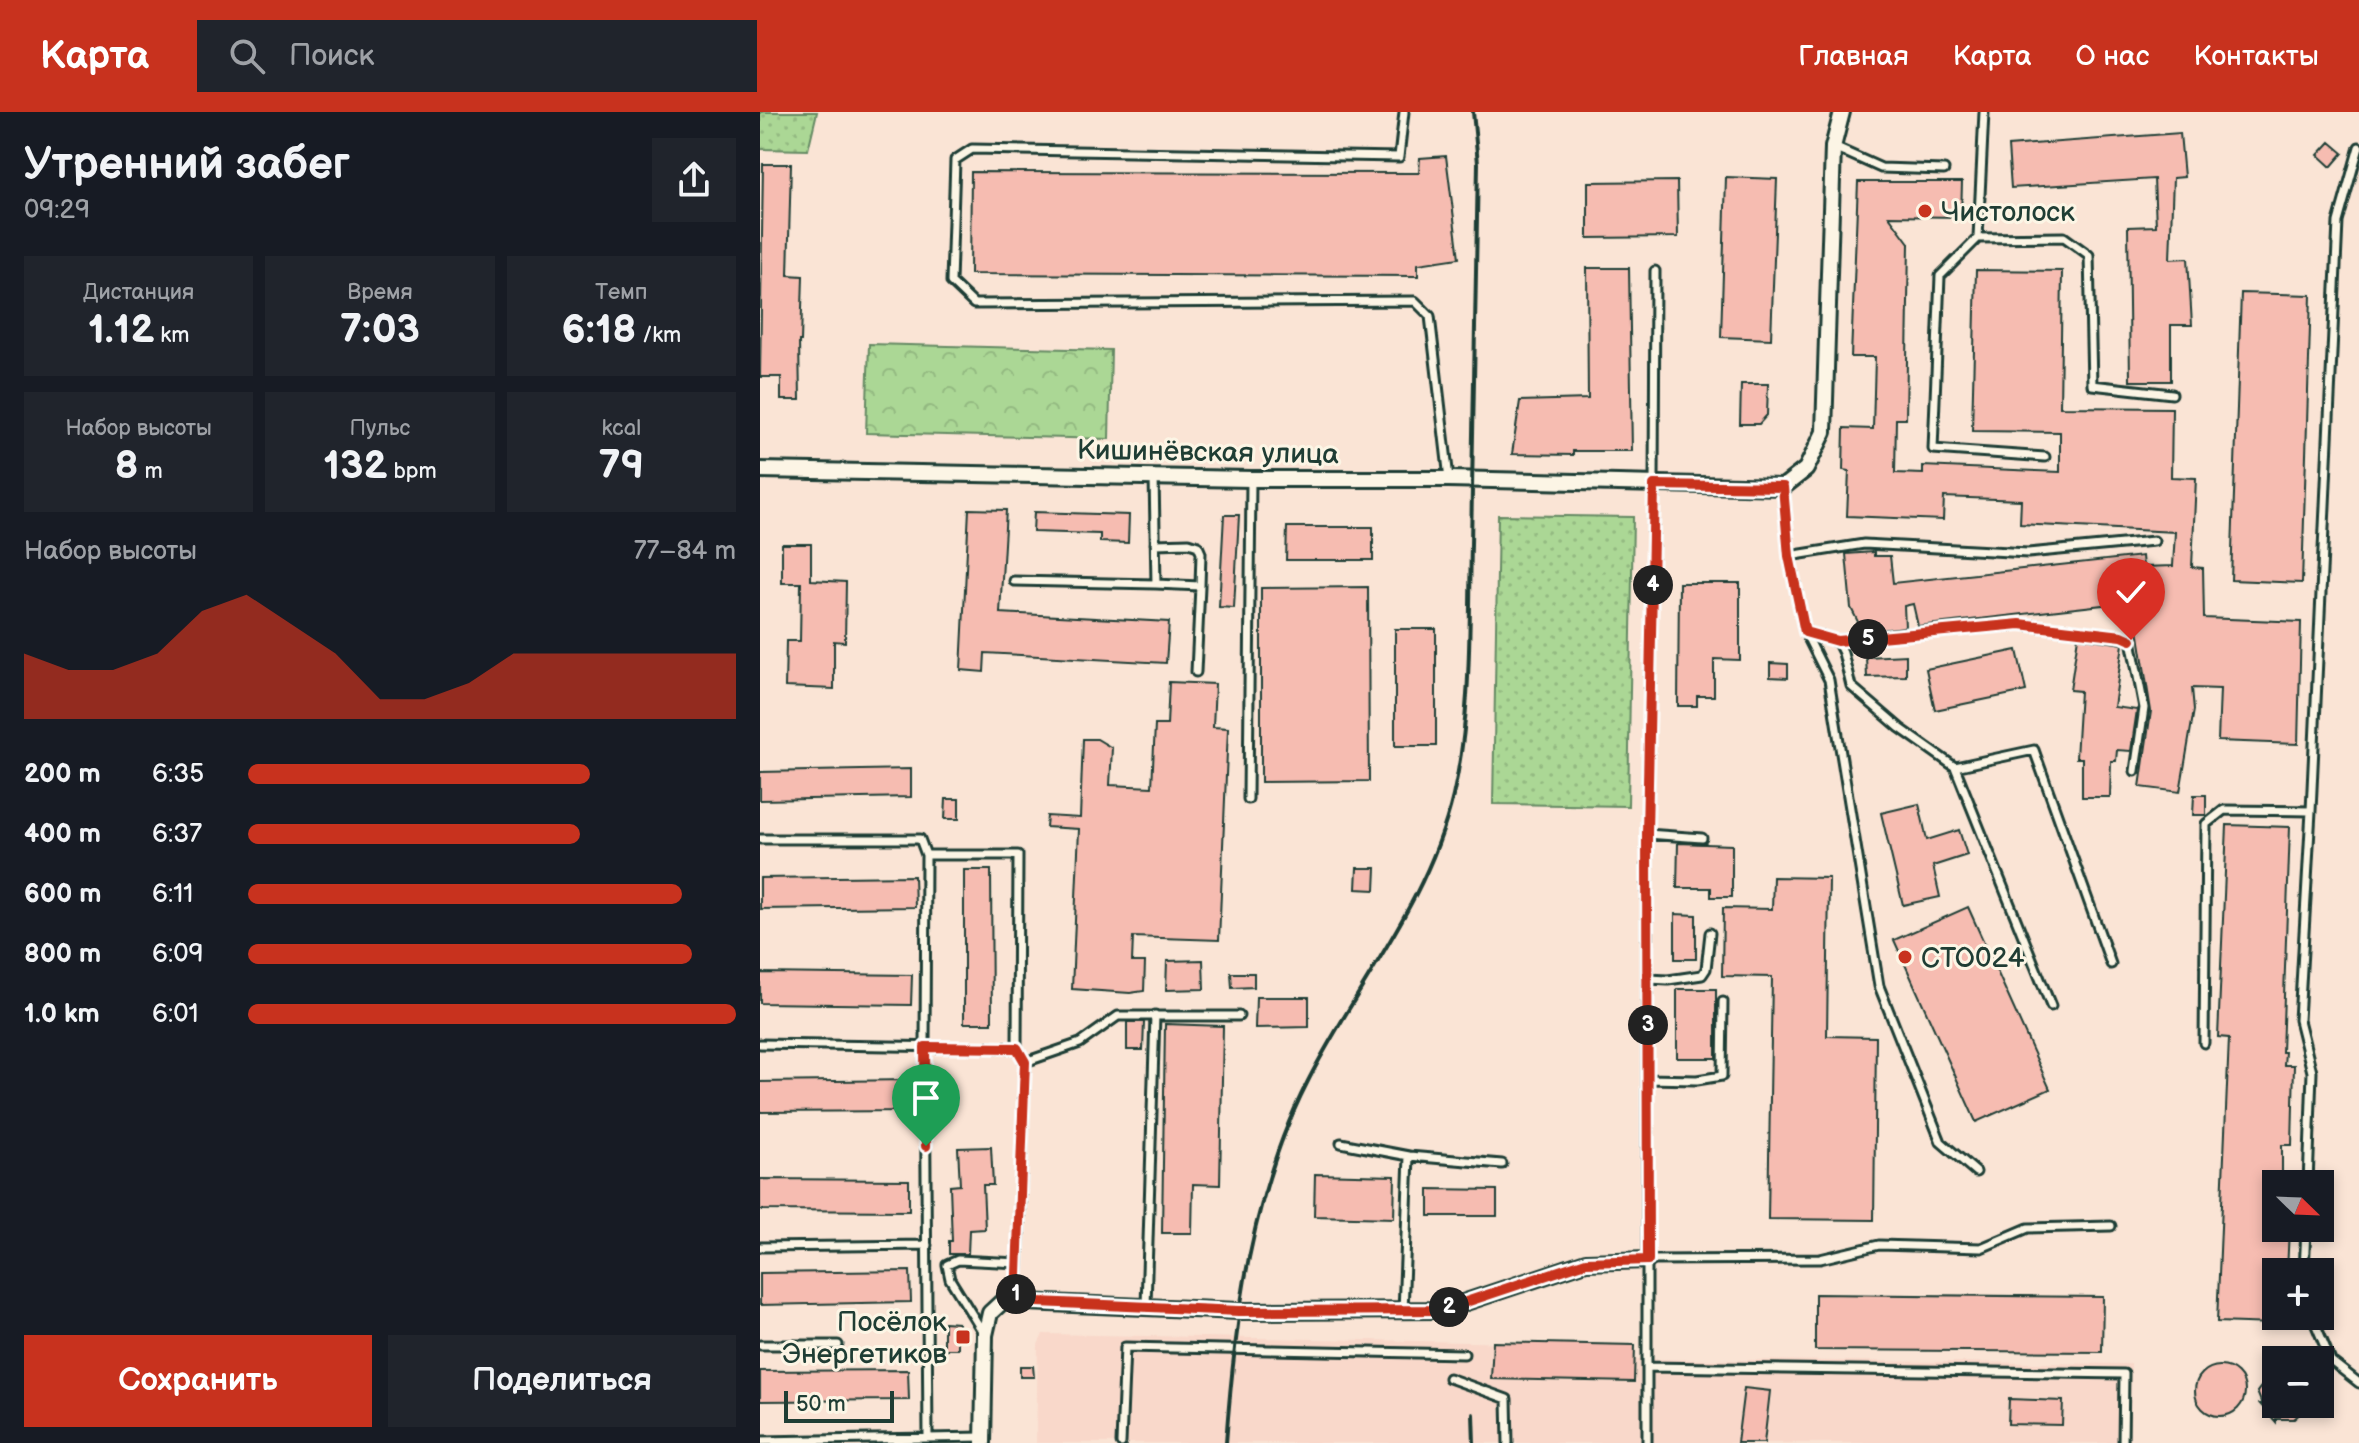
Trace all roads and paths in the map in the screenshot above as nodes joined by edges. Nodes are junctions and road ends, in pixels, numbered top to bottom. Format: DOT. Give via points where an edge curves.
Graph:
graph roads {
  1 [pos="1404,112"];
  2 [pos="1842,112"];
  3 [pos="1984,112"];
  4 [pos="1833,147"];
  5 [pos="2359,147"];
  6 [pos="1944,170"];
  7 [pos="1978,238"];
  8 [pos="1655,271"];
  9 [pos="2172,394"];
  10 [pos="2045,457"];
  11 [pos="760,470"];
  12 [pos="1154,477"];
  13 [pos="1251,479"];
  14 [pos="1449,479"];
  15 [pos="1654,485"];
  16 [pos="1783,487"];
  17 [pos="2154,541"];
  18 [pos="1155,544"];
  19 [pos="1789,556"];
  20 [pos="1014,581"];
  21 [pos="1156,584"];
  22 [pos="1200,586"];
  23 [pos="1805,632"];
  24 [pos="1837,641"];
  25 [pos="1196,672"];
  26 [pos="1955,767"];
  27 [pos="2135,771"];
  28 [pos="1248,799"];
  29 [pos="2311,811"];
  30 [pos="1647,834"];
  31 [pos="1702,838"];
  32 [pos="760,839"];
  33 [pos="926,855"];
  34 [pos="1710,933"];
  35 [pos="2111,964"];
  36 [pos="1649,979"];
  37 [pos="1723,1002"];
  38 [pos="2051,1006"];
  39 [pos="1155,1015"];
  40 [pos="1239,1016"];
  41 [pos="2204,1043"];
  42 [pos="760,1044"];
  43 [pos="925,1047"];
  44 [pos="1017,1048"];
  45 [pos="1025,1062"];
  46 [pos="1647,1079"];
  47 [pos="1341,1143"];
  48 [pos="1409,1156"];
  49 [pos="1502,1164"];
  50 [pos="2308,1170"];
  51 [pos="1976,1172"];
  52 [pos="2111,1226"];
  53 [pos="927,1245"];
  54 [pos="760,1247"];
  55 [pos="1648,1260"];
  56 [pos="1018,1263"];
  57 [pos="1016,1301"];
  58 [pos="1146,1306"];
  59 [pos="1403,1312"];
  60 [pos="2318,1330"];
  61 [pos="985,1335"];
  62 [pos="760,1345"];
  63 [pos="838,1345"];
  64 [pos="1464,1354"];
  65 [pos="1647,1367"];
  66 [pos="1449,1378"];
  67 [pos="2359,1383"];
  68 [pos="928,1438"];
  69 [pos="983,1440"];
  70 [pos="760,1441"];
  71 [pos="1121,1443"];
  72 [pos="1508,1443"];
  73 [pos="1647,1443"];
  74 [pos="2123,1443"];
  1 -- 14 [label="lane" via="1399,157 972,149 955,160 951,282 974,304 1415,301 1430,316"];
  2 -- 4 [label="street"];
  3 -- 7 [label="lane"];
  4 -- 6 [label="lane" via="1881,168"];
  4 -- 16 [label="street" via="1824,432 1806,469"];
  5 -- 29 [label="lane" via="2338,222"];
  7 -- 9 [label="lane" via="2064,237 2089,255 2092,385"];
  7 -- 10 [label="lane" via="1940,276 1933,449"];
  8 -- 15 [label="lane"];
  11 -- 12 [label="street, Кишинёвская улица"];
  12 -- 13 [label="street, Кишинёвская улица"];
  12 -- 18 [label="lane"];
  13 -- 14 [label="street, Кишинёвская улица"];
  13 -- 28 [label="lane"];
  14 -- 15 [label="street, Кишинёвская улица"];
  15 -- 16 [label="street, Кишинёвская улица"];
  15 -- 30 [label="lane"];
  16 -- 19 [label="lane"];
  17 -- 19 [label="lane" via="2028,553 1864,544"];
  18 -- 21 [label="lane"];
  18 -- 22 [label="lane" via="1198,546"];
  19 -- 23 [label="lane"];
  20 -- 21 [label="lane"];
  21 -- 22 [label="lane"];
  22 -- 25 [label="lane"];
  23 -- 24 [label="lane"];
  23 -- 51 [label="lane" via="1829,680 1879,986 1941,1142"];
  24 -- 26 [label="lane" via="1851,686"];
  24 -- 27 [label="lane" via="2020,624 2122,636 2131,640 2144,708"];
  26 -- 35 [label="lane" via="2034,750"];
  26 -- 38 [label="lane"];
  29 -- 41 [label="lane" via="2224,810 2206,824"];
  29 -- 50 [label="lane" via="2299,1020 2312,1072"];
  30 -- 31 [label="lane"];
  30 -- 36 [label="lane"];
  32 -- 33 [label="lane" via="920,839"];
  33 -- 43 [label="lane"];
  33 -- 44 [label="lane" via="1018,855"];
  34 -- 36 [label="lane" via="1702,975"];
  36 -- 46 [label="lane"];
  37 -- 46 [label="lane" via="1722,1076"];
  39 -- 40 [label="lane"];
  39 -- 45 [label="lane" via="1118,1016 1080,1043"];
  39 -- 58 [label="lane"];
  42 -- 43 [label="lane"];
  43 -- 44 [label="lane"];
  43 -- 53 [label="lane"];
  44 -- 45 [label="lane"];
  45 -- 56 [label="lane"];
  46 -- 55 [label="lane"];
  47 -- 48 [label="lane"];
  48 -- 49 [label="lane"];
  48 -- 59 [label="lane"];
  52 -- 55 [label="lane" via="2028,1228 1981,1248 1879,1245 1820,1259"];
  53 -- 54 [label="lane"];
  53 -- 68 [label="lane"];
  55 -- 59 [label="street" via="1586,1262 1442,1310"];
  55 -- 65 [label="lane"];
  56 -- 57 [label="lane"];
  56 -- 61 [label="lane" via="958,1260 947,1265 950,1279"];
  57 -- 58 [label="street"];
  57 -- 61 [label="street" via="1003,1301 990,1313"];
  58 -- 59 [label="street"];
  60 -- 67 [label="lane" via="2331,1361"];
  61 -- 69 [label="street"];
  62 -- 63 [label="lane"];
  64 -- 71 [label="lane" via="1125,1347"];
  65 -- 73 [label="lane"];
  65 -- 74 [label="lane" via="2124,1374"];
  66 -- 72 [label="lane" via="1507,1399"];
  68 -- 69 [label="lane"];
  68 -- 70 [label="lane"];
}
